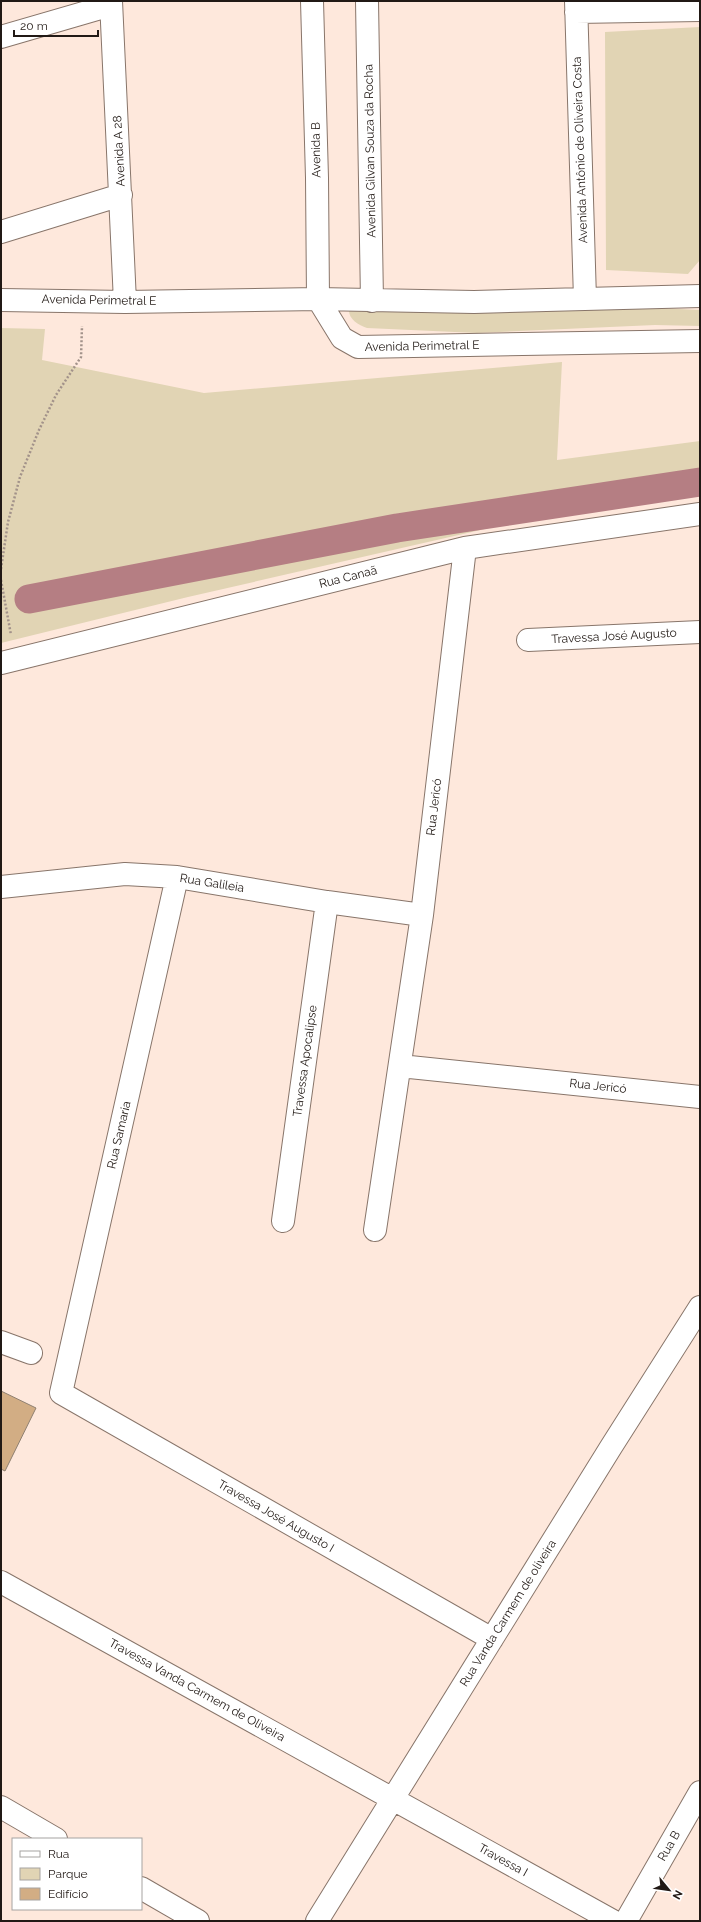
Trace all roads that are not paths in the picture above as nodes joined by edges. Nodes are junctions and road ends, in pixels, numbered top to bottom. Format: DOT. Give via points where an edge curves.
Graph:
graph roads {
  1 [pos="312,1"];
  2 [pos="367,1"];
  3 [pos="111,3"];
  4 [pos="576,7"];
  5 [pos="700,10"];
  6 [pos="1,37"];
  7 [pos="121,195"];
  8 [pos="1,232"];
  9 [pos="697,292"];
  10 [pos="318,299"];
  11 [pos="585,299"];
  12 [pos="1,300"];
  13 [pos="372,301"];
  14 [pos="125,302"];
  15 [pos="700,341"];
  16 [pos="700,514"];
  17 [pos="465,548"];
  18 [pos="700,632"];
  19 [pos="528,640"];
  20 [pos="9,661"];
  21 [pos="177,877"];
  22 [pos="1,887"];
  23 [pos="327,902"];
  24 [pos="422,914"];
  25 [pos="400,1066"];
  26 [pos="700,1097"];
  27 [pos="283,1221"];
  28 [pos="375,1230"];
  29 [pos="700,1307"];
  30 [pos="1,1342"];
  31 [pos="31,1352"];
  32 [pos="61,1393"];
  33 [pos="1,1582"];
  34 [pos="492,1639"];
  35 [pos="700,1792"];
  36 [pos="393,1798"];
  37 [pos="1,1807"];
  38 [pos="54,1838"];
  39 [pos="142,1889"];
  40 [pos="198,1921"];
  41 [pos="317,1921"];
  42 [pos="614,1921"];
  43 [pos="626,1921"];
  1 -- 10 [label="street, Avenida B"];
  2 -- 13 [label="street, Avenida Gilvan Souza da Rocha"];
  3 -- 6 [label="street"];
  3 -- 7 [label="street, Avenida A 28"];
  4 -- 5 [label="street"];
  4 -- 11 [label="street, Avenida Antônio de Oliveira Costa"];
  7 -- 8 [label="street"];
  7 -- 14 [label="street, Avenida A 28"];
  9 -- 11 [label="street"];
  10 -- 13 [label="street"];
  10 -- 14 [label="street, Avenida Perimetral E"];
  10 -- 15 [label="street, Avenida Perimetral E" via="342,338 358,347"];
  11 -- 13 [label="street"];
  12 -- 14 [label="street, Avenida Perimetral E"];
  16 -- 17 [label="street, Rua Canaã"];
  17 -- 20 [label="street, Rua Canaã"];
  17 -- 24 [label="street, Rua Jericó"];
  18 -- 19 [label="street, Travessa José Augusto"];
  21 -- 22 [label="street, Rua Galileia" via="125,874"];
  21 -- 23 [label="street, Rua Galileia"];
  21 -- 32 [label="street, Rua Samaria"];
  23 -- 24 [label="street, Rua Galileia"];
  23 -- 27 [label="street, Travessa Apocalipse"];
  24 -- 25 [label="street, Rua Jericó"];
  25 -- 26 [label="street, Rua Jericó"];
  25 -- 28 [label="street, Rua Jericó"];
  29 -- 34 [label="street, Rua Vanda Carmem de oliveira"];
  30 -- 31 [label="street"];
  32 -- 34 [label="street, Travessa José Augusto I"];
  33 -- 36 [label="street, Travessa Vanda Carmem de Oliveira"];
  34 -- 36 [label="street, Rua Vanda Carmem de oliveira"];
  35 -- 43 [label="street, Rua B"];
  36 -- 41 [label="street, Rua Vanda Carmem de oliveira"];
  36 -- 42 [label="street, Travessa I"];
  37 -- 38 [label="street"];
  39 -- 40 [label="street"];
}
